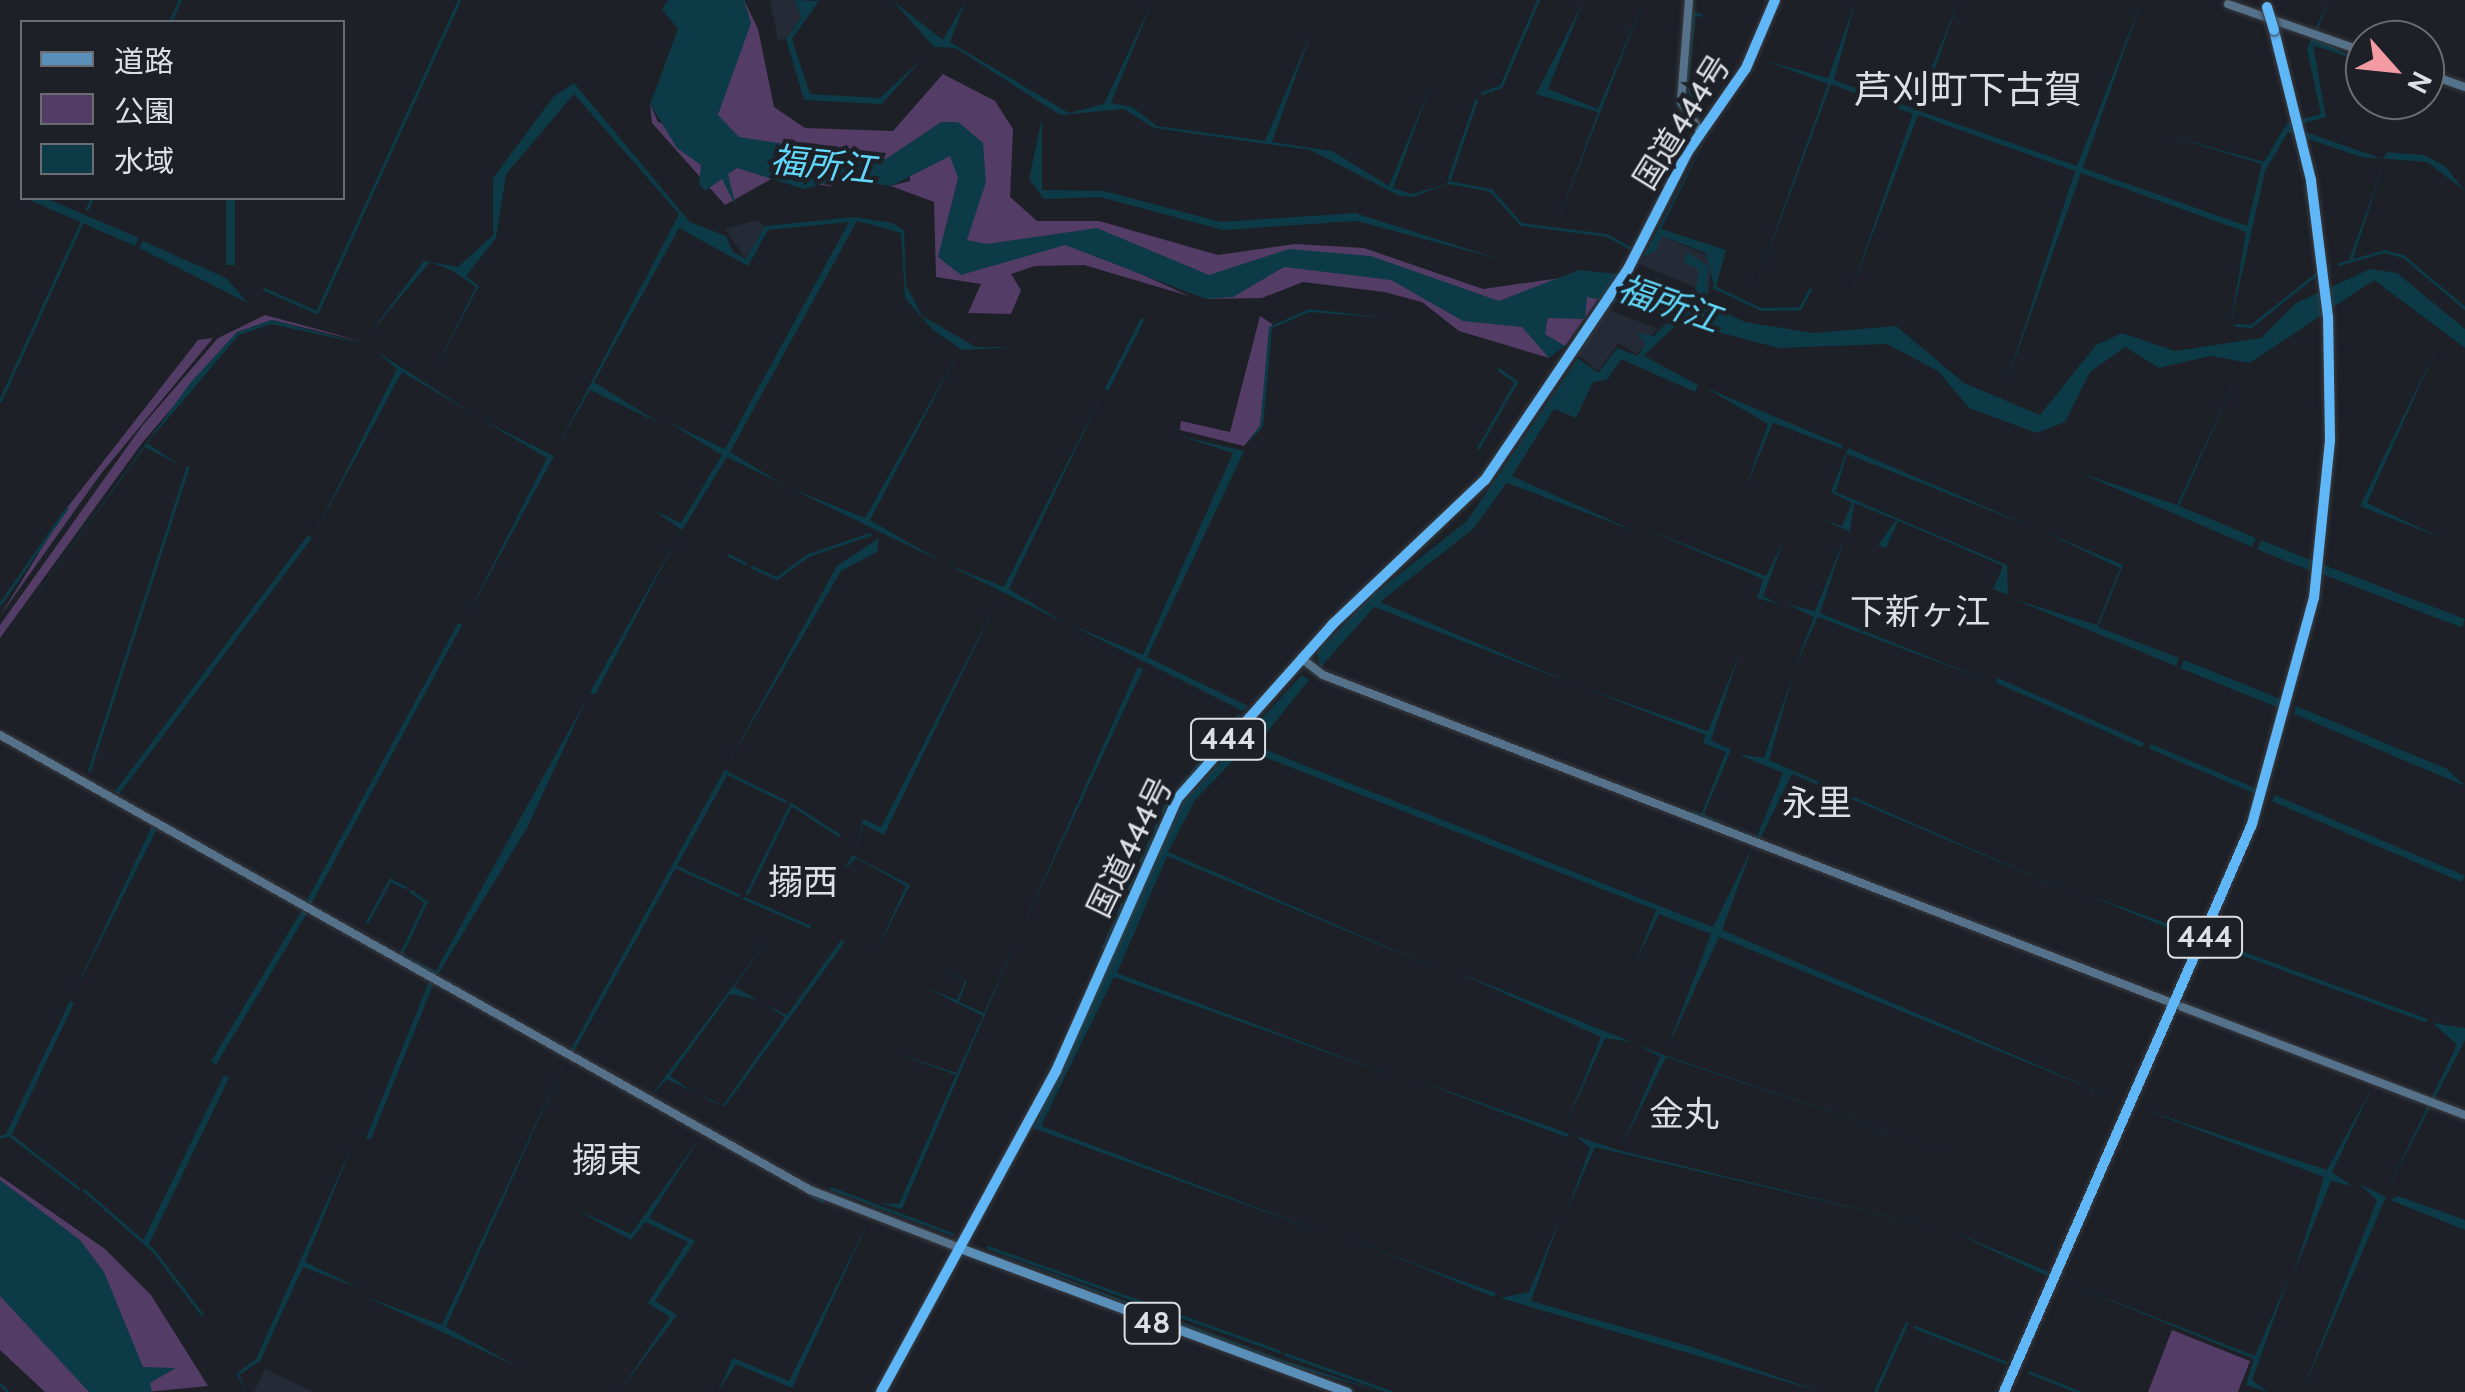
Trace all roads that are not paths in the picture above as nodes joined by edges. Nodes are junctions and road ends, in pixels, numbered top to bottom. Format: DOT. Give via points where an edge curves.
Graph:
graph roads {
  1 [pos="1689,0"];
  2 [pos="1775,0"];
  3 [pos="2266,3"];
  4 [pos="2228,4"];
  5 [pos="2345,45"];
  6 [pos="1701,133"];
  7 [pos="1301,658"];
  8 [pos="0,735"];
  9 [pos="2465,1115"];
  10 [pos="960,1248"];
  11 [pos="2052,1285"];
  12 [pos="882,1392"];
  13 [pos="1347,1392"];
  14 [pos="2001,1392"];
  15 [pos="2013,1392"];
  1 -- 6 [label="street" via="1681,102"];
  2 -- 6 [label="highway, 国道444号 / 444" via="1746,68"];
  3 -- 11 [label="highway, 444, bridge" via="2297,112 2323,260 2329,343 2317,576 2252,824"];
  4 -- 5 [label="street"];
  6 -- 7 [label="highway, 国道444号 / 444" via="1628,269 1485,480"];
  7 -- 9 [label="street" via="1324,676"];
  7 -- 10 [label="highway, 国道444号 / 444" via="1177,798 1056,1071"];
  8 -- 10 [label="street" via="810,1190"];
  10 -- 12 [label="highway, 国道444号 / 444"];
  10 -- 13 [label="main road, 48"];
  11 -- 14 [label="highway, 444"];
  11 -- 15 [label="highway"];
}
